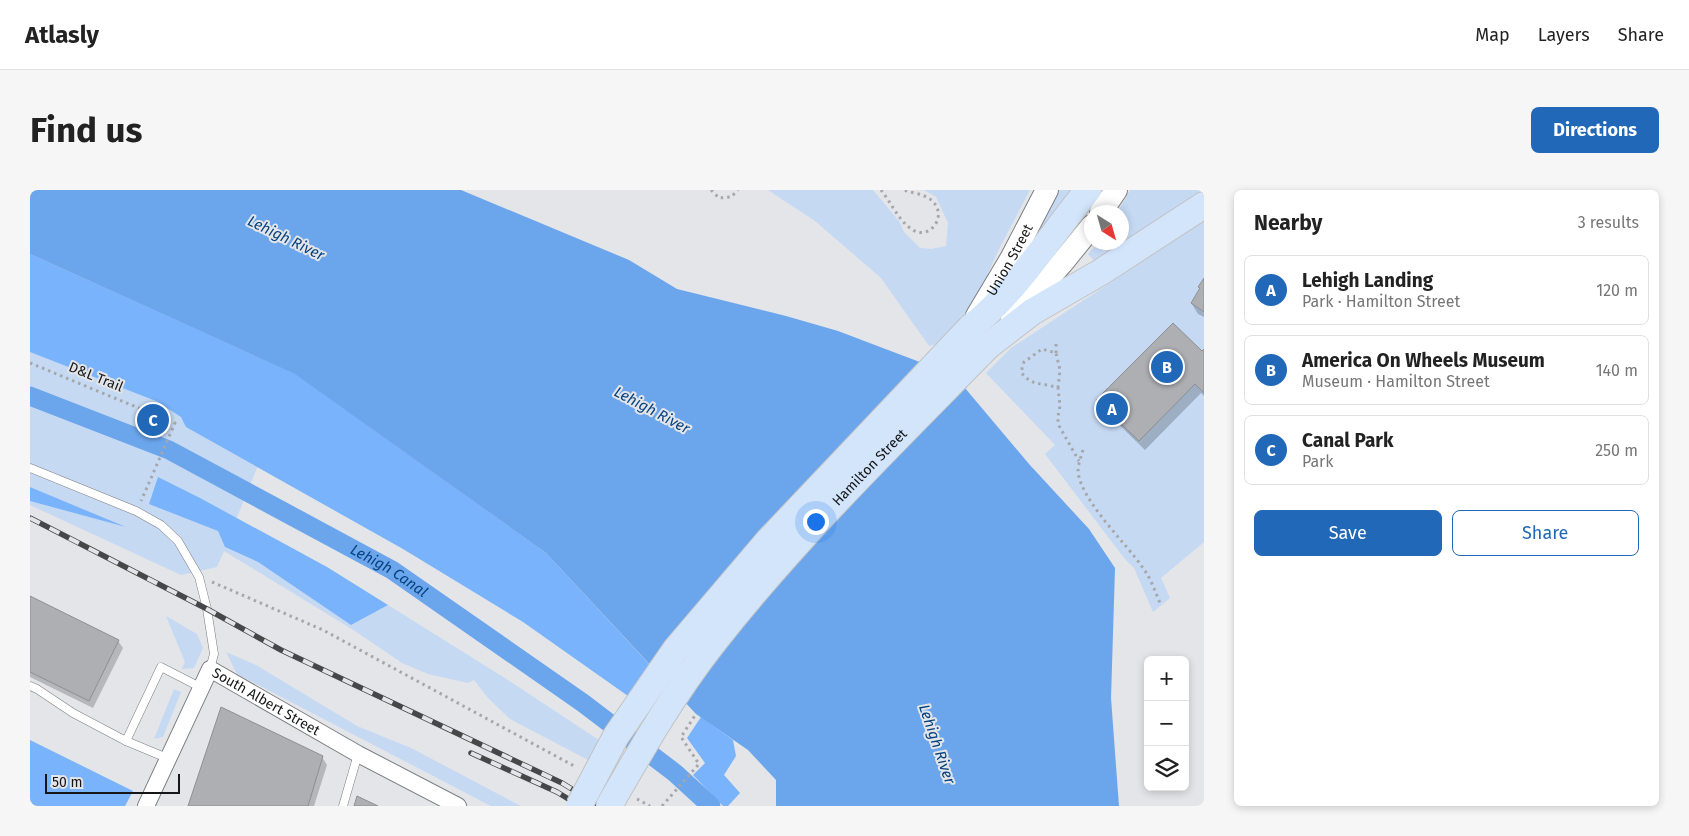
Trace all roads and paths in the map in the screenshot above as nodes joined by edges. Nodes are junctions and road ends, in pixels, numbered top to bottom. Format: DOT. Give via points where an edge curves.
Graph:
graph roads {
  1 [pos="711,190"];
  2 [pos="738,190"];
  3 [pos="881,190"];
  4 [pos="904,190"];
  5 [pos="1047,190"];
  6 [pos="1088,190"];
  7 [pos="1116,190"];
  8 [pos="1106,205"];
  9 [pos="1204,205"];
  10 [pos="1084,236"];
  11 [pos="970,328"];
  12 [pos="1056,340"];
  13 [pos="988,346"];
  14 [pos="1056,353"];
  15 [pos="30,363"];
  16 [pos="1058,388"];
  17 [pos="1083,450"];
  18 [pos="1079,462"];
  19 [pos="30,468"];
  20 [pos="136,511"];
  21 [pos="200,577"];
  22 [pos="1160,603"];
  23 [pos="210,669"];
  24 [pos="30,686"];
  25 [pos="200,688"];
  26 [pos="696,714"];
  27 [pos="126,741"];
  28 [pos="358,754"];
  29 [pos="167,758"];
  30 [pos="584,771"];
  31 [pos="633,797"];
  32 [pos="146,806"];
  33 [pos="343,806"];
  34 [pos="458,806"];
  35 [pos="579,806"];
  36 [pos="609,806"];
  37 [pos="650,806"];
  38 [pos="662,806"];
  1 -- 2 [label="path" via="719,198 731,197"];
  3 -- 4 [label="path" via="915,232 923,232 937,224 938,212 931,200"];
  5 -- 11 [label="main road, Union Street"];
  6 -- 11 [label="main road, Hamilton Street" via="1022,275 990,312"];
  7 -- 8 [label="main road"];
  9 -- 13 [label="main road, Hamilton Street" via="1032,312"];
  10 -- 13 [label="main road"];
  11 -- 35 [label="main road, Hamilton Street, bridge" via="768,541 676,649 616,736"];
  12 -- 14 [label="path"];
  13 -- 36 [label="main road, Hamilton Street, bridge" via="779,563 712,644 656,723"];
  14 -- 16 [label="path" via="1060,370"];
  14 -- 16 [label="path" via="1042,349 1024,362 1021,372 1036,384"];
  15 -- 20 [label="path, D&L Trail" via="175,423"];
  16 -- 18 [label="path" via="1058,424"];
  17 -- 18 [label="path"];
  18 -- 22 [label="path" via="1078,472 1083,488 1143,567"];
  19 -- 20 [label="lane, South Albert Street"];
  20 -- 21 [label="lane, South Albert Street" via="161,525 178,541"];
  21 -- 23 [label="lane, South Albert Street" via="214,654"];
  21 -- 30 [label="path" via="323,630"];
  23 -- 25 [label="street"];
  23 -- 28 [label="street, South Albert Street"];
  24 -- 27 [label="lane"];
  25 -- 27 [label="lane" via="161,667"];
  25 -- 29 [label="street"];
  26 -- 38 [label="path" via="681,737 699,764"];
  27 -- 29 [label="lane"];
  28 -- 33 [label="lane"];
  28 -- 34 [label="street, South Albert Street"];
  29 -- 32 [label="street"];
  31 -- 37 [label="path"];
}
